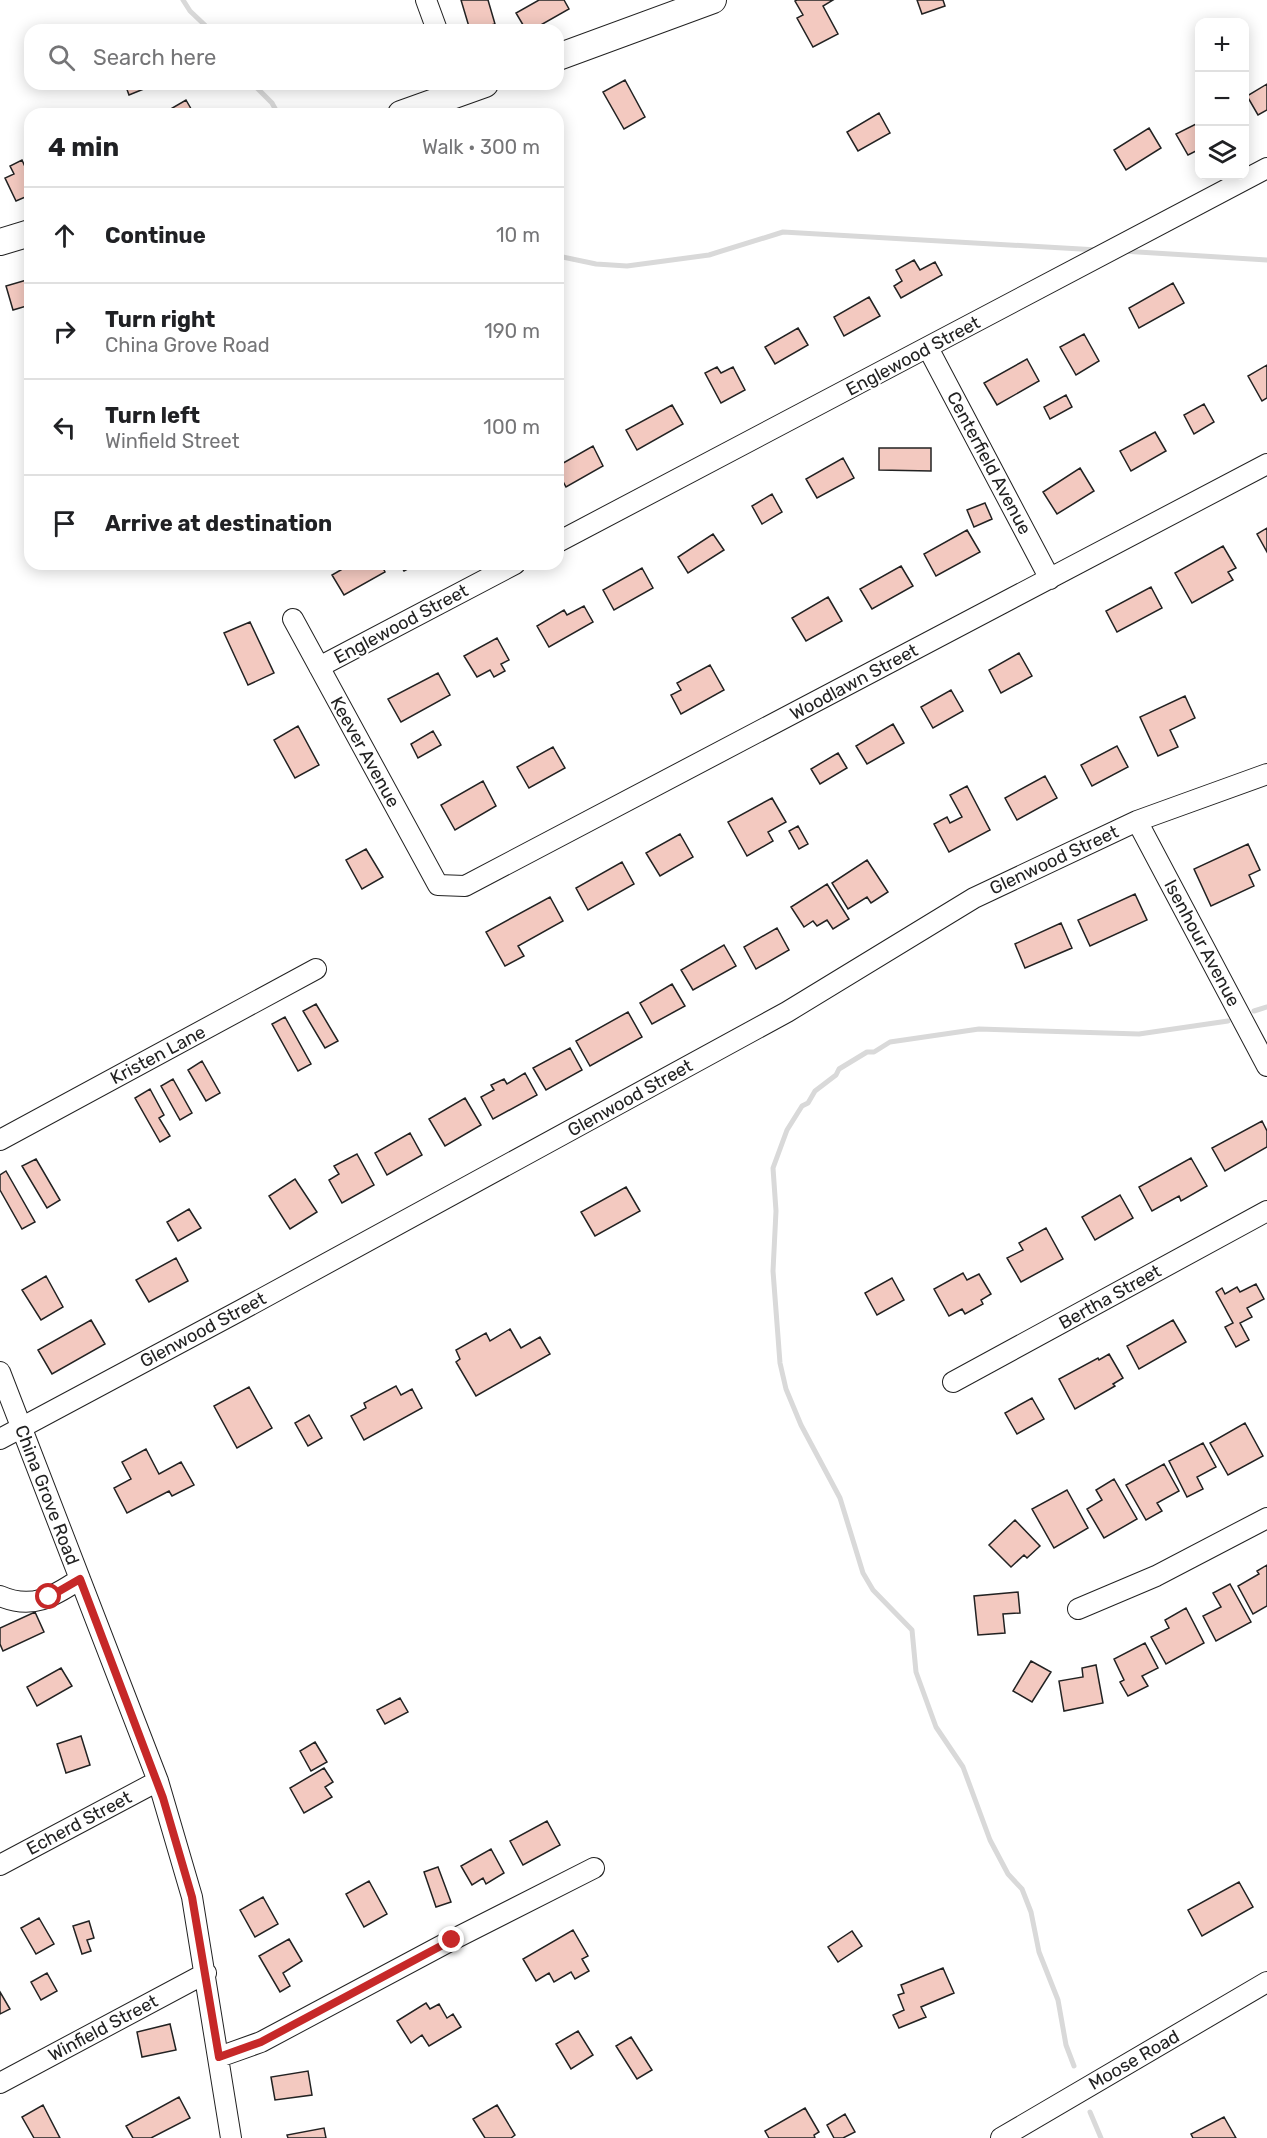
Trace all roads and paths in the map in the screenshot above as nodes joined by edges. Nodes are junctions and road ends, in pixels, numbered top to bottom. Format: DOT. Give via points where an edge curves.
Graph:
graph roads {
  1 [pos="426,0"];
  2 [pos="713,0"];
  3 [pos="435,24"];
  4 [pos="564,55"];
  5 [pos="456,90"];
  6 [pos="415,108"];
  7 [pos="1267,168"];
  8 [pos="24,235"];
  9 [pos="0,242"];
  10 [pos="928,348"];
  11 [pos="1267,464"];
  12 [pos="564,539"];
  13 [pos="504,570"];
  14 [pos="1050,579"];
  15 [pos="293,619"];
  16 [pos="319,667"];
  17 [pos="1267,774"];
  18 [pos="1137,821"];
  19 [pos="438,885"];
  20 [pos="316,969"];
  21 [pos="1267,1065"];
  22 [pos="0,1140"];
  23 [pos="1267,1211"];
  24 [pos="0,1372"];
  25 [pos="953,1382"];
  26 [pos="21,1427"];
  27 [pos="0,1439"];
  28 [pos="1267,1518"];
  29 [pos="80,1579"];
  30 [pos="0,1596"];
  31 [pos="1078,1609"];
  32 [pos="158,1781"];
  33 [pos="0,1865"];
  34 [pos="594,1868"];
  35 [pos="206,1973"];
  36 [pos="1267,1982"];
  37 [pos="219,2057"];
  38 [pos="0,2083"];
  39 [pos="231,2138"];
  40 [pos="1001,2138"];
  1 -- 3 [label="street"];
  2 -- 4 [label="main road"];
  5 -- 6 [label="main road"];
  7 -- 10 [label="street, Englewood Street"];
  8 -- 9 [label="main road"];
  10 -- 12 [label="street, Englewood Street"];
  10 -- 14 [label="street, Centerfield Avenue"];
  11 -- 14 [label="street, Woodlawn Street"];
  13 -- 16 [label="street, Englewood Street"];
  14 -- 19 [label="street, Woodlawn Street" via="465,886"];
  15 -- 16 [label="street, Keever Avenue"];
  16 -- 19 [label="street, Keever Avenue"];
  17 -- 18 [label="street, Glenwood Street"];
  18 -- 21 [label="street, Isenhour Avenue"];
  18 -- 26 [label="street, Glenwood Street" via="974,898 787,1012"];
  20 -- 22 [label="street, Kristen Lane"];
  23 -- 25 [label="street, Bertha Street"];
  24 -- 26 [label="street, China Grove Road"];
  26 -- 27 [label="street, Glenwood Street"];
  26 -- 29 [label="street, China Grove Road"];
  28 -- 31 [label="street" via="1156,1576"];
  29 -- 30 [label="street" via="38,1601 28,1603"];
  29 -- 32 [label="street, China Grove Road"];
  32 -- 33 [label="street, Echerd Street"];
  32 -- 35 [label="street, China Grove Road" via="192,1897"];
  34 -- 37 [label="street" via="261,2042"];
  35 -- 37 [label="street, China Grove Road"];
  35 -- 38 [label="street, Winfield Street"];
  36 -- 40 [label="street, Moose Road"];
  37 -- 39 [label="street, China Grove Road"];
}
